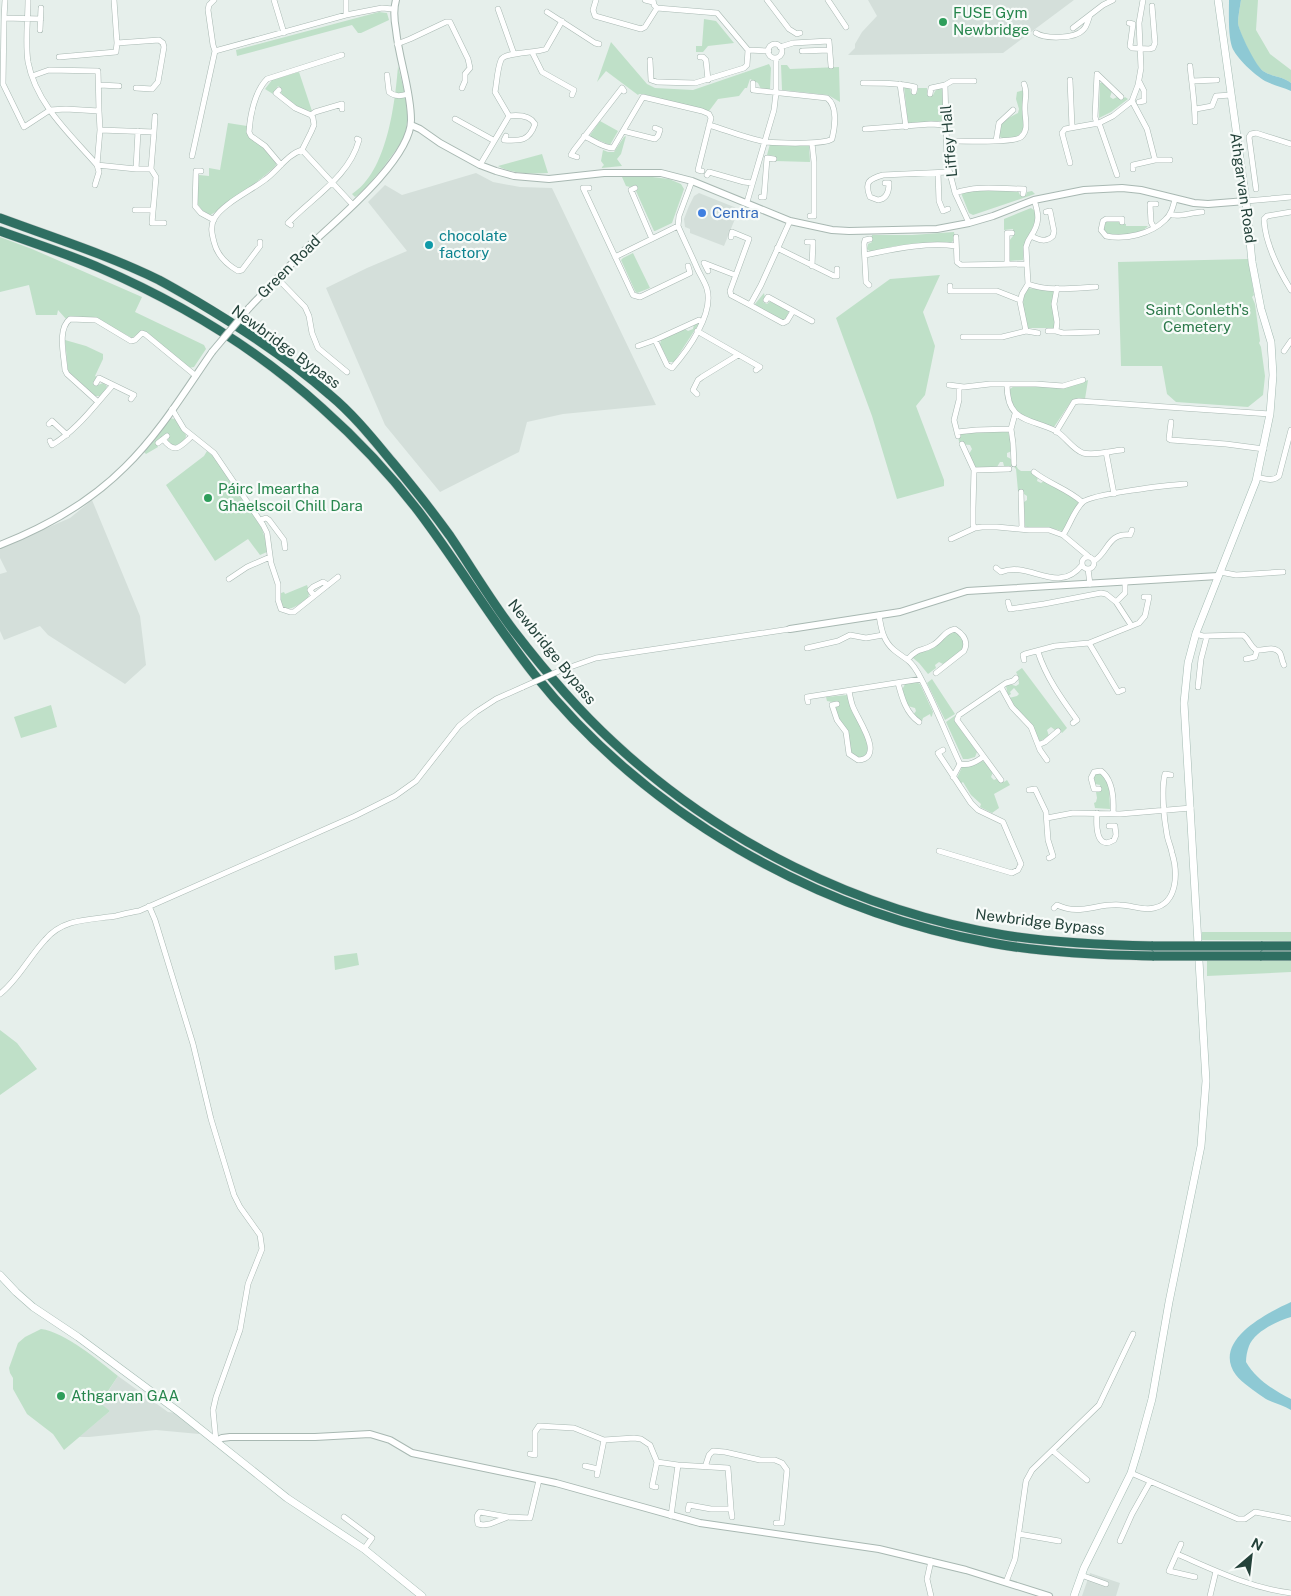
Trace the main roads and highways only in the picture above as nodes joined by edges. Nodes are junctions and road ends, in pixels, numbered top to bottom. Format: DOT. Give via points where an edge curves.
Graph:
graph roads {
  1 [pos="1218,0"];
  2 [pos="0,218"];
  3 [pos="0,231"];
  4 [pos="1291,946"];
  5 [pos="1291,956"];
  6 [pos="0,1274"];
  7 [pos="422,1596"];
  8 [pos="1074,1596"];
  1 -- 8 [label="main road, Athgarvan Road" via="1252,262 1270,342 1273,375 1270,414 1257,477 1196,634 1188,663 1184,703 1206,1082 1201,1146 1152,1398 1138,1450"];
  2 -- 4 [label="highway, Newbridge Bypass, bridge" via="102,255 161,281 240,326 332,396 413,487 512,628 563,692 613,742 667,788 767,853 861,896 908,912 1005,935 1085,944"];
  3 -- 5 [label="highway, Newbridge Bypass, bridge" via="96,266 194,314 259,357 314,400 404,493 503,634 562,706 632,774 733,846 809,886 857,906 954,936 1029,949 1086,954"];
  6 -- 7 [label="main road" via="33,1307 78,1337 287,1498 364,1549"];
}
